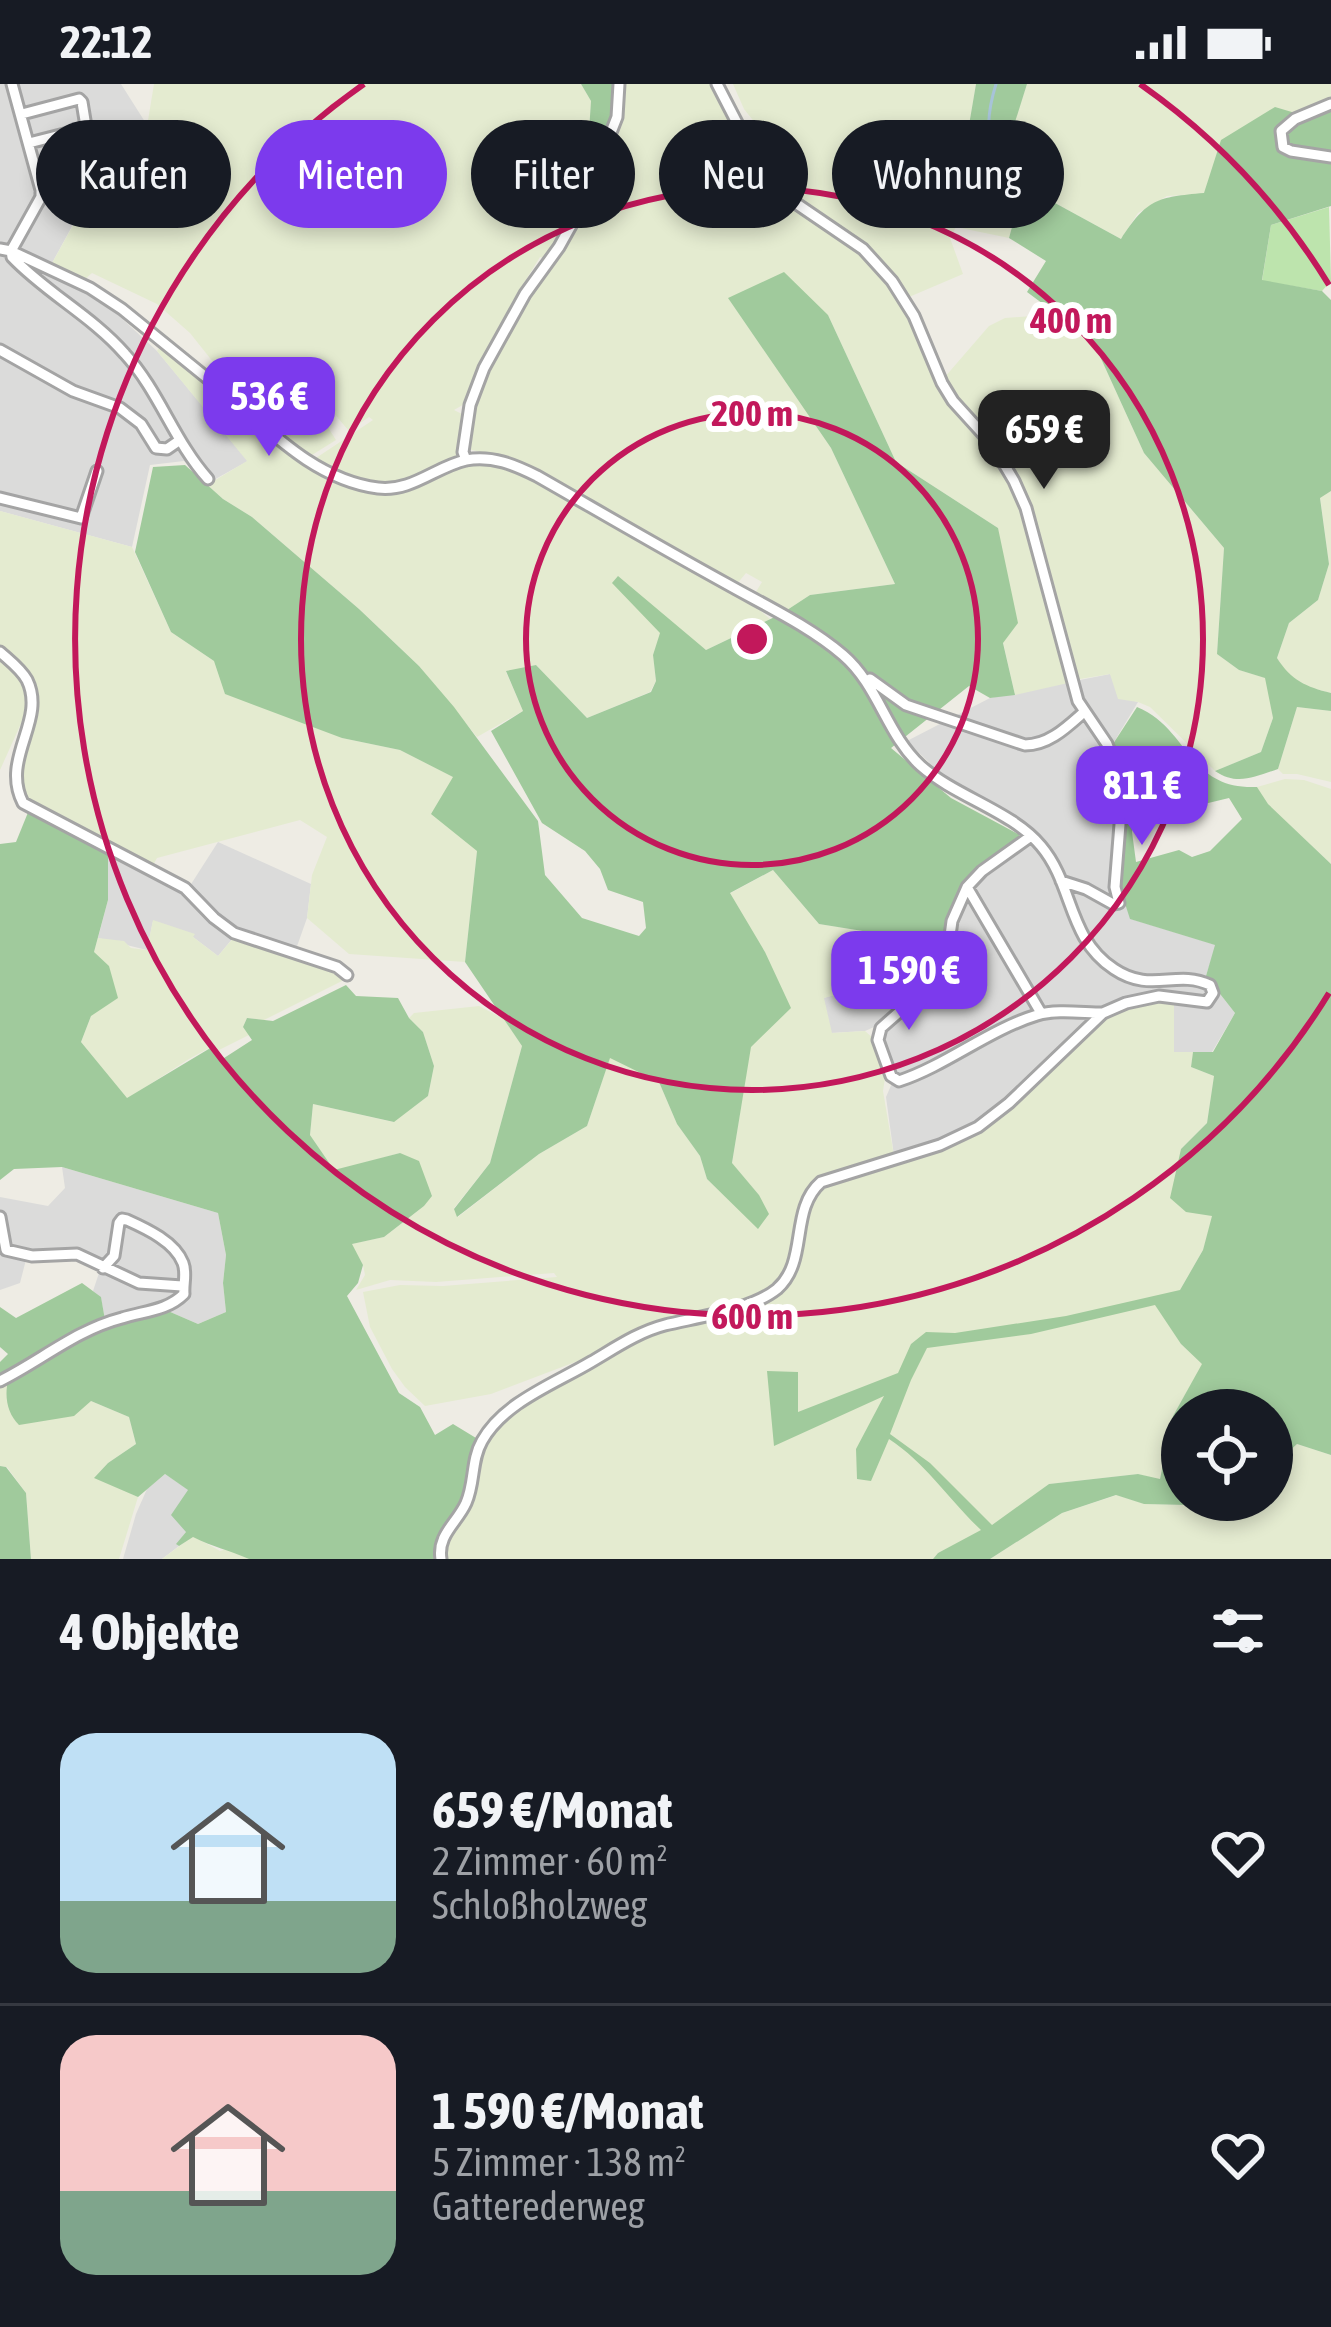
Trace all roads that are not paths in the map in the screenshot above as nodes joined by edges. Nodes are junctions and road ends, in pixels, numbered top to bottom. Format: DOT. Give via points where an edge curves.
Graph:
graph roads {
  1 [pos="12,84"];
  2 [pos="619,84"];
  3 [pos="717,84"];
  4 [pos="1331,104"];
  5 [pos="22,114"];
  6 [pos="86,120"];
  7 [pos="36,141"];
  8 [pos="28,143"];
  9 [pos="1331,157"];
  10 [pos="36,171"];
  11 [pos="36,203"];
  12 [pos="5,250"];
  13 [pos="0,350"];
  14 [pos="180,440"];
  15 [pos="466,460"];
  16 [pos="97,471"];
  17 [pos="208,478"];
  18 [pos="0,498"];
  19 [pos="0,652"];
  20 [pos="860,671"];
  21 [pos="1084,712"];
  22 [pos="1031,836"];
  23 [pos="1060,880"];
  24 [pos="967,887"];
  25 [pos="347,975"];
  26 [pos="1103,1012"];
  27 [pos="1041,1013"];
  28 [pos="0,1217"];
  29 [pos="3,1251"];
  30 [pos="104,1268"];
  31 [pos="182,1286"];
  32 [pos="0,1381"];
  33 [pos="441,1559"];
  1 -- 5 [label="street"];
  2 -- 15 [label="street" via="617,117 584,204 475,390"];
  3 -- 21 [label="street" via="766,178 892,280 953,400 1014,481"];
  4 -- 9 [label="street" via="1295,119 1280,140 1291,151"];
  5 -- 6 [label="street" via="81,99"];
  5 -- 8 [label="street"];
  7 -- 8 [label="street"];
  8 -- 10 [label="street"];
  11 -- 12 [label="street"];
  12 -- 14 [label="street" via="124,352"];
  12 -- 15 [label="street" via="122,309 338,477 397,488"];
  13 -- 14 [label="street" via="120,407 157,448"];
  14 -- 17 [label="street"];
  15 -- 20 [label="street" via="494,459 537,476 800,625"];
  16 -- 18 [label="street" via="81,518"];
  19 -- 25 [label="street" via="32,694 13,773 23,803 185,888 234,933"];
  20 -- 21 [label="street" via="906,705 1025,746"];
  20 -- 22 [label="street" via="917,762"];
  21 -- 23 [label="street" via="1119,775 1119,903"];
  22 -- 23 [label="street"];
  22 -- 24 [label="street"];
  23 -- 26 [label="street" via="1078,927 1105,963 1137,981 1203,981 1213,993 1204,1003 1152,997"];
  24 -- 27 [label="street"];
  24 -- 27 [label="street" via="946,965 881,1028 891,1076 899,1081 928,1071"];
  26 -- 27 [label="street"];
  26 -- 33 [label="street" via="978,1127 815,1186 789,1274 764,1298 639,1335 512,1409 476,1452 472,1485 443,1536"];
  28 -- 29 [label="street"];
  29 -- 30 [label="street" via="77,1254"];
  30 -- 31 [label="street"];
  30 -- 31 [label="street" via="119,1223 128,1220 175,1251 184,1264"];
  31 -- 32 [label="street" via="176,1301 85,1331"];
}
